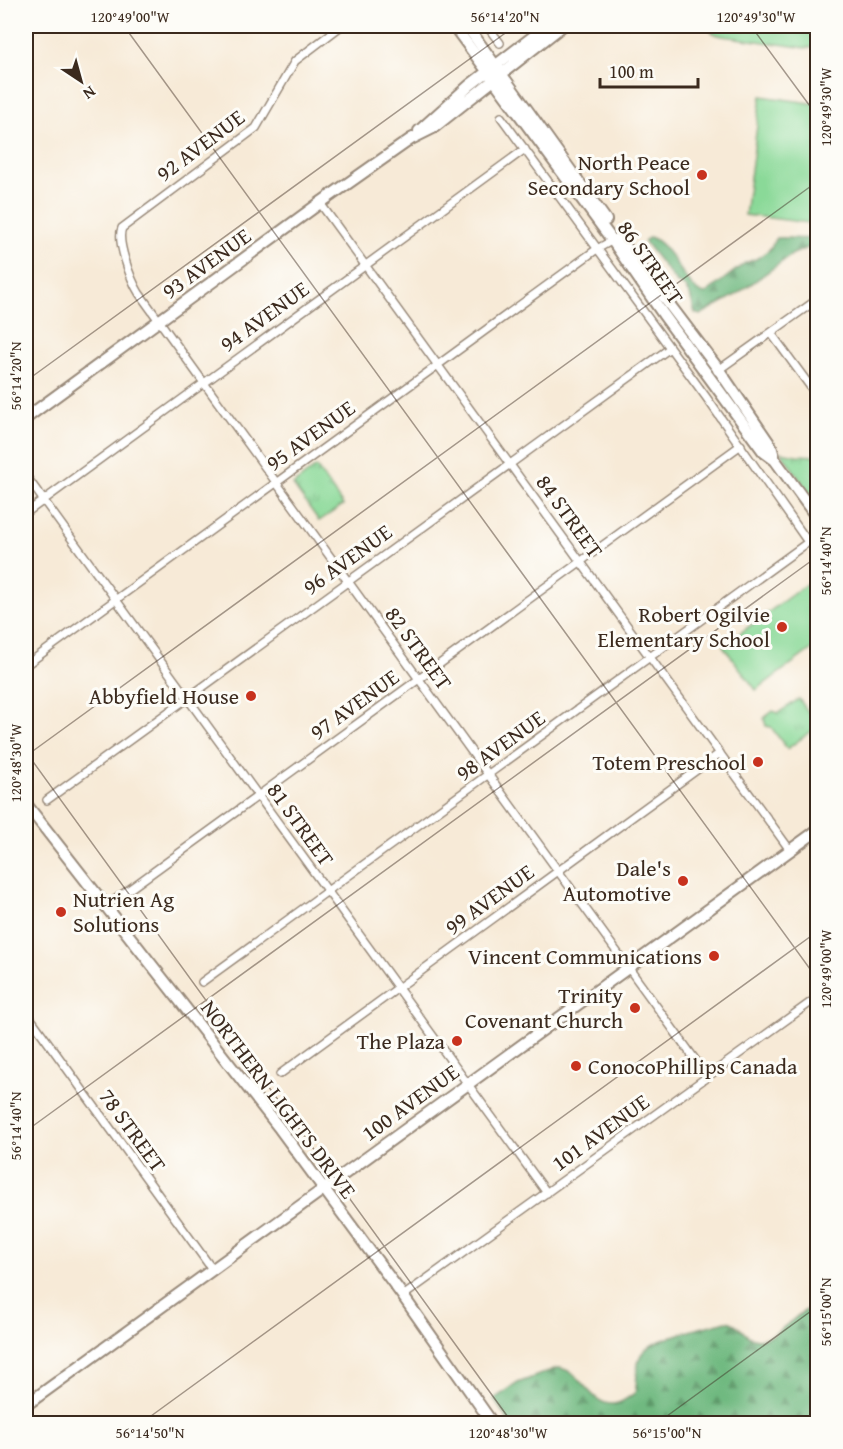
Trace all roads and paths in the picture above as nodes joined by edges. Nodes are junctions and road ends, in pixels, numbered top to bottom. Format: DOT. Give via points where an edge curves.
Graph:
graph roads {
  1 [pos="341,26"];
  2 [pos="454,26"];
  3 [pos="466,26"];
  4 [pos="487,26"];
  5 [pos="547,26"];
  6 [pos="562,26"];
  7 [pos="500,42"];
  8 [pos="495,73"];
  9 [pos="501,117"];
  10 [pos="525,149"];
  11 [pos="320,203"];
  12 [pos="120,233"];
  13 [pos="615,239"];
  14 [pos="597,249"];
  15 [pos="365,265"];
  16 [pos="818,299"];
  17 [pos="159,321"];
  18 [pos="771,333"];
  19 [pos="670,348"];
  20 [pos="438,364"];
  21 [pos="719,370"];
  22 [pos="708,378"];
  23 [pos="204,383"];
  24 [pos="818,397"];
  25 [pos="26,418"];
  26 [pos="741,445"];
  27 [pos="775,460"];
  28 [pos="509,464"];
  29 [pos="26,476"];
  30 [pos="276,482"];
  31 [pos="43,500"];
  32 [pos="26,513"];
  33 [pos="818,519"];
  34 [pos="818,535"];
  35 [pos="808,542"];
  36 [pos="580,561"];
  37 [pos="348,581"];
  38 [pos="115,599"];
  39 [pos="650,657"];
  40 [pos="26,665"];
  41 [pos="419,679"];
  42 [pos="187,698"];
  43 [pos="720,753"];
  44 [pos="489,775"];
  45 [pos="258,795"];
  46 [pos="47,801"];
  47 [pos="26,804"];
  48 [pos="818,830"];
  49 [pos="790,850"];
  50 [pos="558,870"];
  51 [pos="328,892"];
  52 [pos="105,907"];
  53 [pos="629,967"];
  54 [pos="202,982"];
  55 [pos="397,988"];
  56 [pos="818,997"];
  57 [pos="26,1012"];
  58 [pos="280,1074"];
  59 [pos="707,1076"];
  60 [pos="468,1084"];
  61 [pos="324,1188"];
  62 [pos="547,1193"];
  63 [pos="212,1269"];
  64 [pos="403,1296"];
  65 [pos="26,1405"];
  66 [pos="26,1419"];
  67 [pos="29,1424"];
  68 [pos="493,1424"];
  1 -- 12 [label="street, 92 AVENUE" via="295,61 256,128 130,220"];
  2 -- 8 [label="main road, 86 STREET"];
  3 -- 8 [label="main road, 86 STREET"];
  4 -- 7 [label="street"];
  5 -- 8 [label="main road, 93 AVENUE"];
  6 -- 8 [label="main road, 93 AVENUE"];
  8 -- 11 [label="main road, 93 AVENUE" via="452,101 411,139"];
  8 -- 13 [label="main road, 86 STREET"];
  9 -- 10 [label="street, 86 STREET"];
  10 -- 14 [label="street, 86 STREET"];
  10 -- 15 [label="street, 94 AVENUE"];
  11 -- 15 [label="street, 84 STREET"];
  11 -- 17 [label="main road, 93 AVENUE"];
  12 -- 17 [label="street, 82 STREET" via="135,287"];
  13 -- 14 [label="street, 95 AVENUE"];
  13 -- 21 [label="main road, 86 STREET"];
  13 -- 22 [label="main road, 86 STREET"];
  14 -- 19 [label="street, 86 STREET"];
  14 -- 20 [label="street, 95 AVENUE"];
  15 -- 20 [label="street, 84 STREET"];
  15 -- 23 [label="street, 94 AVENUE"];
  16 -- 18 [label="street"];
  17 -- 23 [label="street, 82 STREET"];
  17 -- 25 [label="main road, 93 AVENUE"];
  18 -- 21 [label="street"];
  18 -- 24 [label="street"];
  19 -- 26 [label="street, 86 STREET"];
  19 -- 28 [label="street, 96 AVENUE"];
  20 -- 28 [label="street, 84 STREET"];
  20 -- 30 [label="street, 95 AVENUE"];
  21 -- 22 [label="street"];
  21 -- 27 [label="main road, 86 STREET" via="771,446"];
  22 -- 27 [label="main road, 86 STREET" via="764,452"];
  23 -- 30 [label="street, 82 STREET"];
  23 -- 31 [label="street, 94 AVENUE"];
  26 -- 35 [label="street, 86 STREET"];
  26 -- 36 [label="street, 97 AVENUE"];
  27 -- 33 [label="main road, 86 STREET"];
  28 -- 36 [label="street, 84 STREET"];
  28 -- 37 [label="street, 96 AVENUE"];
  29 -- 31 [label="street, 81 STREET"];
  30 -- 37 [label="street, 82 STREET"];
  30 -- 38 [label="street, 95 AVENUE"];
  31 -- 32 [label="street, 94 AVENUE"];
  31 -- 38 [label="street, 81 STREET"];
  34 -- 35 [label="street, 98 AVENUE"];
  35 -- 39 [label="street, 98 AVENUE"];
  36 -- 39 [label="street, 84 STREET"];
  36 -- 41 [label="street, 97 AVENUE"];
  37 -- 41 [label="street, 82 STREET"];
  37 -- 42 [label="street, 96 AVENUE"];
  38 -- 40 [label="street, 95 AVENUE"];
  38 -- 42 [label="street, 81 STREET"];
  39 -- 43 [label="street, 84 STREET"];
  39 -- 44 [label="street, 98 AVENUE"];
  41 -- 44 [label="street, 82 STREET"];
  41 -- 45 [label="street, 97 AVENUE"];
  42 -- 45 [label="street, 81 STREET"];
  42 -- 46 [label="street, 96 AVENUE"];
  43 -- 49 [label="street, 84 STREET"];
  43 -- 50 [label="street, 99 AVENUE"];
  44 -- 50 [label="street, 82 STREET"];
  44 -- 51 [label="street, 98 AVENUE"];
  45 -- 51 [label="street, 81 STREET"];
  45 -- 52 [label="street, 97 AVENUE"];
  47 -- 52 [label="main road, NORTHERN LIGHTS DRIVE"];
  48 -- 49 [label="main road, 100 AVENUE"];
  49 -- 53 [label="main road, 100 AVENUE"];
  50 -- 53 [label="street, 82 STREET"];
  50 -- 55 [label="street, 99 AVENUE"];
  51 -- 54 [label="street, 98 AVENUE"];
  51 -- 55 [label="street, 81 STREET"];
  52 -- 61 [label="main road, NORTHERN LIGHTS DRIVE"];
  53 -- 59 [label="street, 82 STREET"];
  53 -- 60 [label="main road, 100 AVENUE"];
  55 -- 58 [label="street, 99 AVENUE"];
  55 -- 60 [label="street, 81 STREET"];
  56 -- 59 [label="street, 101 AVENUE"];
  57 -- 63 [label="street, 78 STREET"];
  59 -- 62 [label="street, 101 AVENUE"];
  60 -- 61 [label="main road, 100 AVENUE"];
  60 -- 62 [label="street, 81 STREET"];
  61 -- 63 [label="main road, 100 AVENUE"];
  61 -- 64 [label="main road, NORTHERN LIGHTS DRIVE"];
  62 -- 64 [label="street, 101 AVENUE"];
  63 -- 65 [label="main road, 100 AVENUE"];
  64 -- 68 [label="main road, NORTHERN LIGHTS DRIVE"];
  66 -- 67 [label="street"];
}
